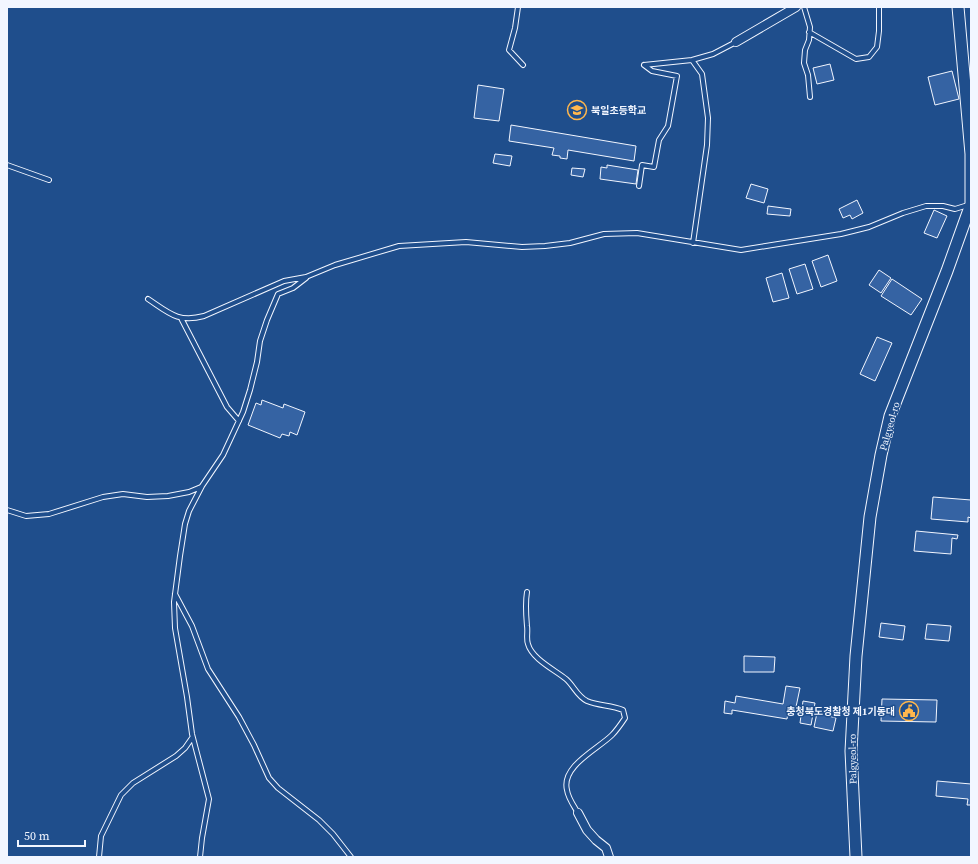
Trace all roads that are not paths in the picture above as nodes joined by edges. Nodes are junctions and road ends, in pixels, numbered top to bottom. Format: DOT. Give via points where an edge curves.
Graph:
graph roads {
  1 [pos="518,7"];
  2 [pos="796,7"];
  3 [pos="804,7"];
  4 [pos="879,7"];
  5 [pos="958,7"];
  6 [pos="809,32"];
  7 [pos="736,42"];
  8 [pos="692,60"];
  9 [pos="523,65"];
  10 [pos="810,97"];
  11 [pos="7,165"];
  12 [pos="49,180"];
  13 [pos="639,186"];
  14 [pos="971,205"];
  15 [pos="693,243"];
  16 [pos="306,277"];
  17 [pos="148,299"];
  18 [pos="182,318"];
  19 [pos="239,421"];
  20 [pos="202,486"];
  21 [pos="7,510"];
  22 [pos="527,592"];
  23 [pos="175,593"];
  24 [pos="192,738"];
  25 [pos="578,813"];
  26 [pos="99,857"];
  27 [pos="200,857"];
  28 [pos="351,857"];
  29 [pos="609,857"];
  30 [pos="856,857"];
  1 -- 9 [label="lane" via="510,50"];
  2 -- 7 [label="street"];
  3 -- 6 [label="lane"];
  4 -- 6 [label="lane" via="877,47 869,57 856,58"];
  5 -- 14 [label="street, Palgyeol-ro" via="971,154"];
  6 -- 10 [label="lane" via="809,40 804,50 804,63"];
  7 -- 8 [label="lane" via="713,54"];
  8 -- 13 [label="lane" via="644,65 652,71 677,76 668,126 659,140 654,167 642,165"];
  8 -- 15 [label="lane" via="702,74 708,118 707,145"];
  11 -- 12 [label="lane"];
  14 -- 15 [label="lane" via="955,209 926,206 848,232 741,250"];
  14 -- 30 [label="street, Palgyeol-ro" via="890,416 870,517 856,656 851,751"];
  15 -- 16 [label="lane" via="637,233 604,234 545,246 522,247 466,242 398,246 335,265"];
  16 -- 18 [label="lane" via="284,281 192,320"];
  16 -- 19 [label="lane" via="293,288 278,294 260,341 250,390"];
  17 -- 18 [label="lane"];
  18 -- 19 [label="lane" via="227,407"];
  19 -- 20 [label="lane" via="223,456"];
  20 -- 21 [label="lane" via="189,492 168,496 147,498 123,494 103,497 49,514 26,516"];
  20 -- 23 [label="lane" via="185,524"];
  22 -- 25 [label="lane" via="525,613 528,645 533,653 570,682 585,700 623,710 625,718 611,736 587,753 569,774 566,790"];
  23 -- 24 [label="lane" via="175,628"];
  23 -- 28 [label="lane" via="192,626 208,669 239,717 270,778 278,788 319,820"];
  24 -- 26 [label="lane" via="176,756 133,783 121,795 100,836"];
  24 -- 27 [label="lane" via="209,799"];
  25 -- 29 [label="street" via="587,830 606,848"];
}
